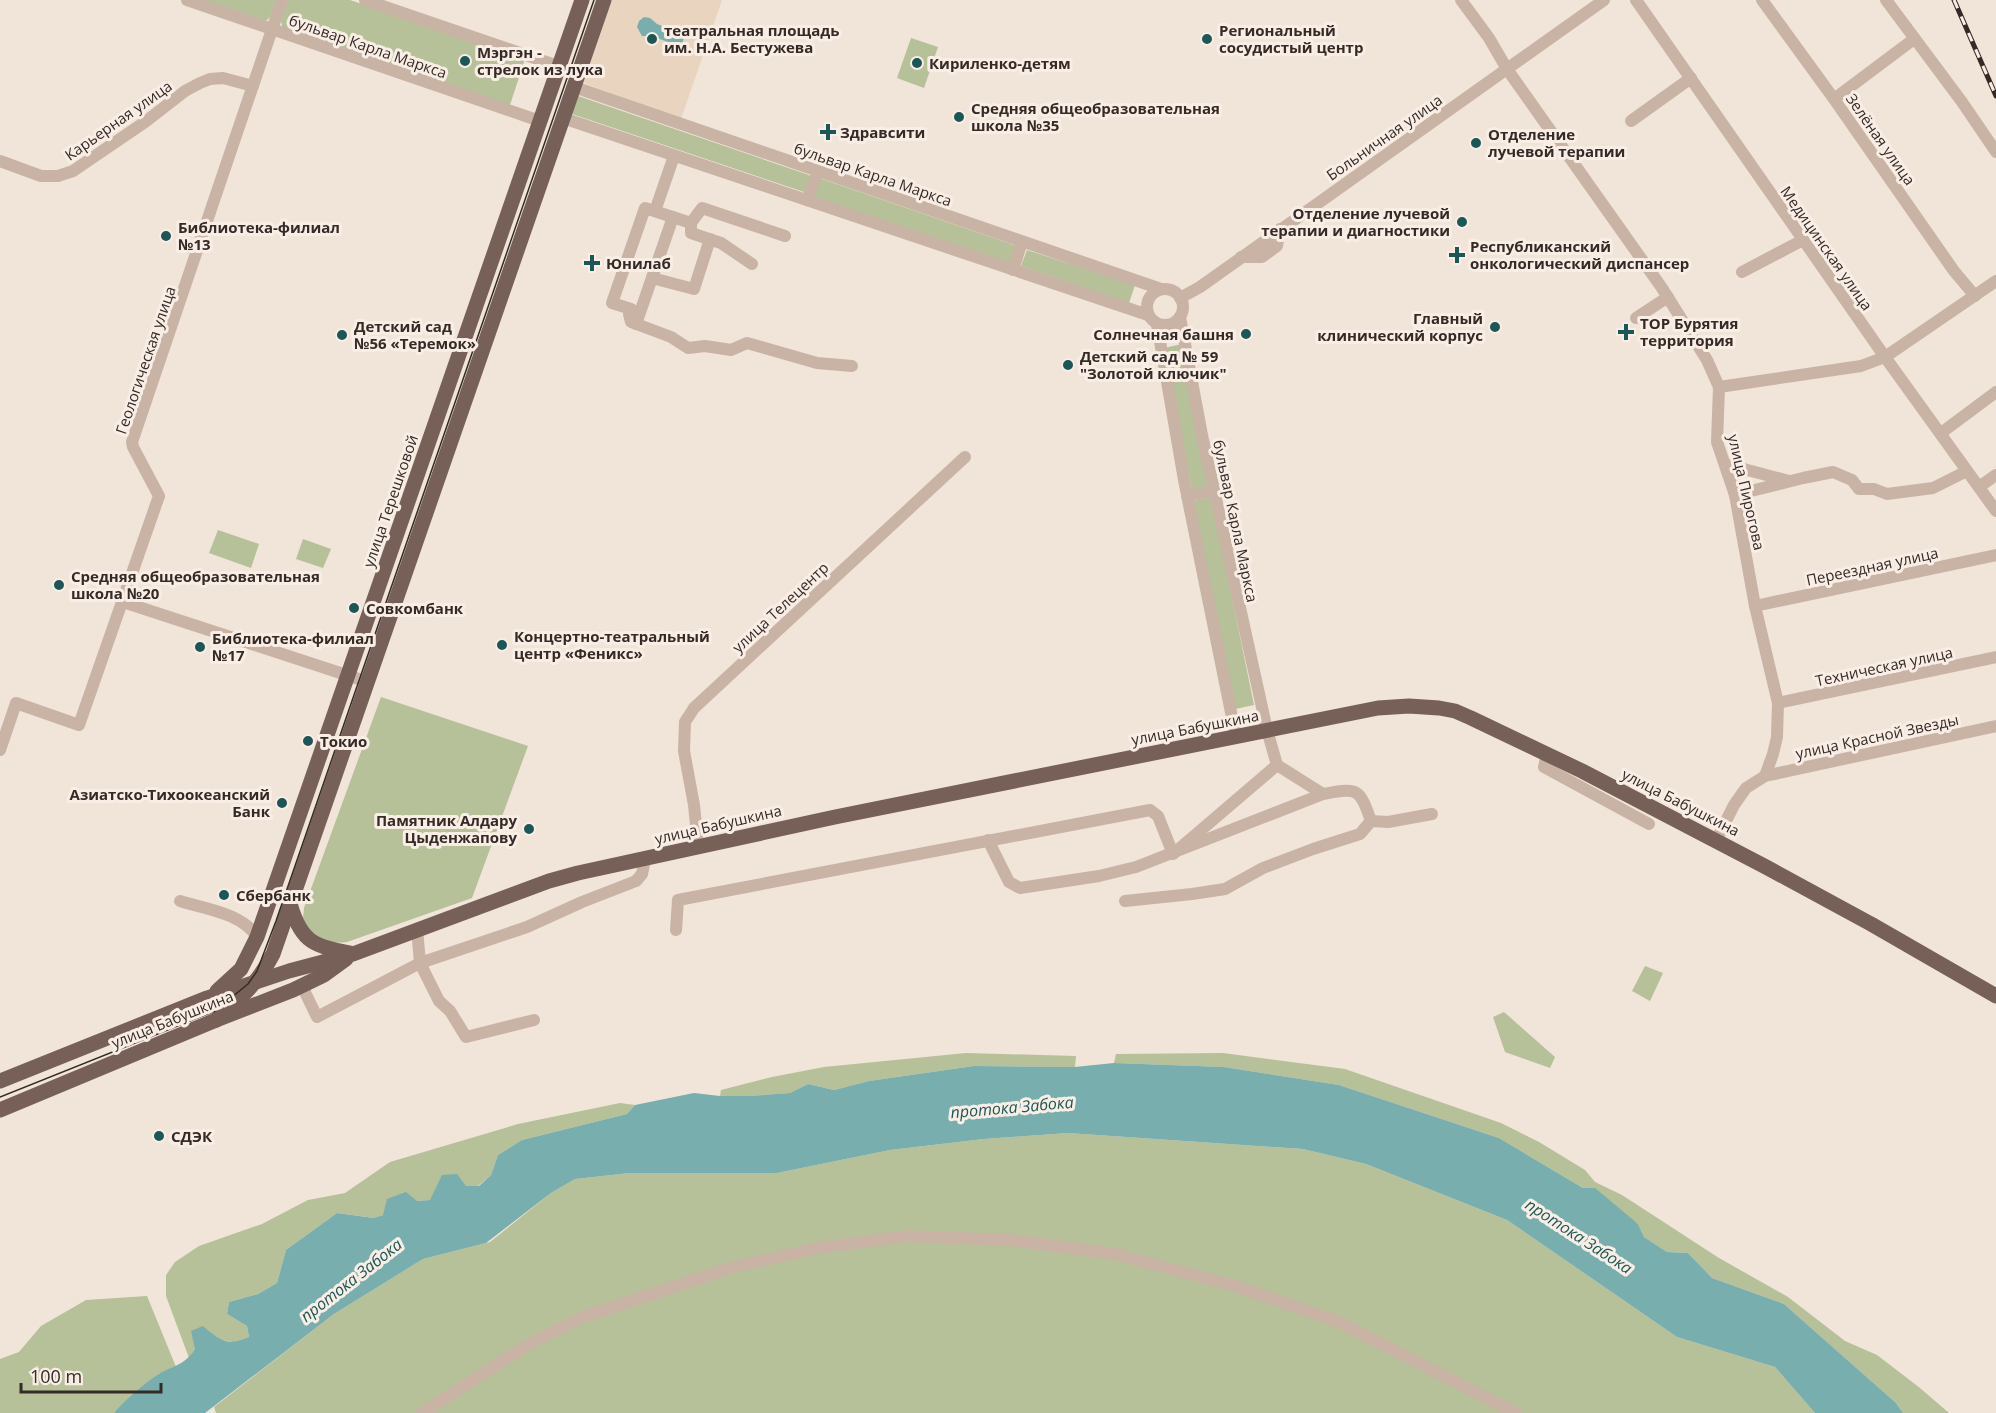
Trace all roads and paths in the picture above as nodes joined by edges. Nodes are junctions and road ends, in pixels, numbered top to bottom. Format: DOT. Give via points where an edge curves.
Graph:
graph roads {
  1 [pos="188,0"];
  2 [pos="282,0"];
  3 [pos="365,0"];
  4 [pos="582,0"];
  5 [pos="604,0"];
  6 [pos="1461,0"];
  7 [pos="1604,0"];
  8 [pos="1636,0"];
  9 [pos="1762,0"];
  10 [pos="1886,0"];
  11 [pos="273,30"];
  12 [pos="1914,39"];
  13 [pos="558,66"];
  14 [pos="1507,69"];
  15 [pos="1691,78"];
  16 [pos="253,86"];
  17 [pos="574,87"];
  18 [pos="1834,99"];
  19 [pos="563,118"];
  20 [pos="540,121"];
  21 [pos="1631,121"];
  22 [pos="1996,152"];
  23 [pos="674,156"];
  24 [pos="0,161"];
  25 [pos="818,171"];
  26 [pos="807,200"];
  27 [pos="655,212"];
  28 [pos="673,217"];
  29 [pos="692,223"];
  30 [pos="785,236"];
  31 [pos="710,239"];
  32 [pos="1803,240"];
  33 [pos="1022,242"];
  34 [pos="752,264"];
  35 [pos="1013,270"];
  36 [pos="1742,272"];
  37 [pos="652,278"];
  38 [pos="1996,281"];
  39 [pos="1161,290"];
  40 [pos="1975,296"];
  41 [pos="1668,297"];
  42 [pos="1180,298"];
  43 [pos="636,310"];
  44 [pos="1180,317"];
  45 [pos="1636,318"];
  46 [pos="1153,319"];
  47 [pos="1885,357"];
  48 [pos="852,366"];
  49 [pos="1719,387"];
  50 [pos="1996,392"];
  51 [pos="1941,433"];
  52 [pos="965,457"];
  53 [pos="1725,464"];
  54 [pos="1967,471"];
  55 [pos="1996,475"];
  56 [pos="1790,481"];
  57 [pos="1979,487"];
  58 [pos="1215,490"];
  59 [pos="1735,495"];
  60 [pos="1187,496"];
  61 [pos="1996,511"];
  62 [pos="1996,555"];
  63 [pos="123,602"];
  64 [pos="1755,606"];
  65 [pos="1996,657"];
  66 [pos="348,676"];
  67 [pos="368,682"];
  68 [pos="1778,704"];
  69 [pos="1996,726"];
  70 [pos="1267,730"];
  71 [pos="1236,737"];
  72 [pos="0,750"];
  73 [pos="1547,754"];
  74 [pos="1277,765"];
  75 [pos="1765,776"];
  76 [pos="1323,794"];
  77 [pos="1432,814"];
  78 [pos="1371,821"];
  79 [pos="1649,824"];
  80 [pos="988,840"];
  81 [pos="1716,841"];
  82 [pos="698,846"];
  83 [pos="1173,854"];
  84 [pos="645,859"];
  85 [pos="1125,900"];
  86 [pos="180,901"];
  87 [pos="291,907"];
  88 [pos="417,929"];
  89 [pos="676,930"];
  90 [pos="258,935"];
  91 [pos="273,954"];
  92 [pos="353,954"];
  93 [pos="420,963"];
  94 [pos="289,971"];
  95 [pos="257,981"];
  96 [pos="302,986"];
  97 [pos="1996,996"];
  98 [pos="207,998"];
  99 [pos="216,1020"];
  100 [pos="534,1020"];
  101 [pos="0,1081"];
  102 [pos="0,1110"];
  103 [pos="422,1413"];
  104 [pos="1516,1413"];
  1 -- 11 [label="street, бульвар Карла Маркса"];
  2 -- 11 [label="street, Геологическая улица"];
  3 -- 13 [label="street"];
  4 -- 13 [label="main road, улица Терешковой"];
  5 -- 17 [label="main road"];
  6 -- 14 [label="street, улица Пирогова"];
  7 -- 14 [label="street, Больничная улица"];
  8 -- 15 [label="street, Медицинская улица"];
  9 -- 18 [label="street, Зелёная улица"];
  10 -- 12 [label="street"];
  11 -- 16 [label="street, Геологическая улица"];
  11 -- 20 [label="street, бульвар Карла Маркса"];
  12 -- 18 [label="street"];
  12 -- 22 [label="street"];
  13 -- 20 [label="main road, улица Терешковой"];
  14 -- 41 [label="street, улица Пирогова"];
  14 -- 42 [label="street, Больничная улица" via="1280,229 1277,246 1262,257 1241,257"];
  15 -- 21 [label="street"];
  15 -- 32 [label="street, Медицинская улица"];
  16 -- 24 [label="street, Карьерная улица" via="223,78 200,83 73,171 58,176 41,176"];
  16 -- 63 [label="street, Геологическая улица" via="132,442 159,495"];
  17 -- 19 [label="main road"];
  17 -- 25 [label="street, бульвар Карла Маркса"];
  18 -- 40 [label="street, Зелёная улица"];
  19 -- 23 [label="street"];
  19 -- 67 [label="main road"];
  20 -- 66 [label="main road, улица Терешковой"];
  23 -- 26 [label="street"];
  23 -- 27 [label="street"];
  25 -- 26 [label="street"];
  25 -- 33 [label="street, бульвар Карла Маркса"];
  26 -- 35 [label="street"];
  27 -- 28 [label="street"];
  27 -- 43 [label="street" via="645,208 612,303"];
  28 -- 29 [label="street"];
  28 -- 37 [label="street"];
  29 -- 30 [label="street" via="702,208"];
  29 -- 31 [label="street" via="691,232"];
  31 -- 34 [label="street"];
  31 -- 37 [label="street" via="694,289"];
  32 -- 36 [label="street"];
  32 -- 47 [label="street, Медицинская улица"];
  33 -- 35 [label="street"];
  33 -- 39 [label="street, бульвар Карла Маркса"];
  35 -- 46 [label="street"];
  37 -- 43 [label="street"];
  38 -- 40 [label="street"];
  39 -- 42 [label="street" via="1172,291"];
  39 -- 46 [label="street" via="1149,298 1147,309"];
  40 -- 47 [label="street"];
  41 -- 45 [label="street"];
  41 -- 49 [label="street, улица Пирогова"];
  42 -- 44 [label="street"];
  43 -- 48 [label="street" via="629,314 631,322 688,348 731,350 747,343 817,363"];
  44 -- 46 [label="street" via="1172,324 1162,325"];
  44 -- 58 [label="street, бульвар Карла Маркса"];
  46 -- 60 [label="street"];
  47 -- 49 [label="street" via="1861,366"];
  47 -- 51 [label="street, Медицинская улица"];
  49 -- 53 [label="street, улица Пирогова" via="1717,442"];
  50 -- 51 [label="street"];
  51 -- 54 [label="street, Медицинская улица"];
  52 -- 82 [label="street, улица Телецентр" via="694,708 685,722 684,752"];
  53 -- 56 [label="street"];
  53 -- 59 [label="street, улица Пирогова"];
  54 -- 56 [label="street" via="1933,488 1887,494 1859,489 1852,480 1833,472"];
  54 -- 57 [label="street, Медицинская улица"];
  55 -- 57 [label="street"];
  56 -- 59 [label="street"];
  57 -- 61 [label="street, Медицинская улица"];
  58 -- 60 [label="street"];
  58 -- 70 [label="street, бульвар Карла Маркса"];
  59 -- 64 [label="street, улица Пирогова"];
  60 -- 71 [label="street"];
  62 -- 64 [label="street, Переездная улица"];
  63 -- 66 [label="street"];
  63 -- 72 [label="street, Геологическая улица" via="79,724 16,703"];
  64 -- 68 [label="street, улица Пирогова"];
  65 -- 68 [label="street, Техническая улица"];
  66 -- 67 [label="street"];
  66 -- 90 [label="main road, улица Терешковой"];
  67 -- 87 [label="main road"];
  68 -- 75 [label="street, улица Пирогова" via="1777,737"];
  69 -- 75 [label="street, улица Красной Звезды"];
  70 -- 71 [label="main road, улица Бабушкина"];
  70 -- 73 [label="main road, улица Бабушкина" via="1378,708 1439,708 1455,711"];
  70 -- 74 [label="street, бульвар Карла Маркса"];
  71 -- 82 [label="main road, улица Бабушкина"];
  73 -- 79 [label="street" via="1544,767"];
  73 -- 81 [label="main road, улица Бабушкина"];
  74 -- 76 [label="street"];
  74 -- 83 [label="street"];
  75 -- 81 [label="street" via="1746,788"];
  76 -- 78 [label="street" via="1354,791 1362,796"];
  76 -- 83 [label="street"];
  77 -- 78 [label="street"];
  78 -- 85 [label="street" via="1360,834 1263,868 1225,889"];
  80 -- 83 [label="street" via="1150,810 1158,816"];
  80 -- 83 [label="street" via="1009,882 1020,888 1099,876"];
  80 -- 89 [label="street" via="678,900"];
  81 -- 97 [label="main road, улица Бабушкина"];
  82 -- 84 [label="main road, улица Бабушкина"];
  84 -- 88 [label="main road, улица Бабушкина" via="549,881"];
  84 -- 93 [label="street" via="636,881 527,927"];
  86 -- 90 [label="street" via="239,920"];
  87 -- 91 [label="main road"];
  87 -- 92 [label="main road" via="300,931 309,940"];
  88 -- 92 [label="main road, улица Бабушкина"];
  88 -- 93 [label="street"];
  90 -- 91 [label="main road"];
  90 -- 98 [label="main road, улица Терешковой" via="236,975"];
  91 -- 94 [label="main road"];
  91 -- 95 [label="main road"];
  92 -- 94 [label="main road, улица Бабушкина"];
  92 -- 96 [label="main road, улица Бабушкина"];
  93 -- 96 [label="street" via="317,1017"];
  93 -- 100 [label="street" via="439,1001 466,1037"];
  94 -- 95 [label="main road, улица Бабушкина"];
  94 -- 96 [label="main road"];
  95 -- 98 [label="main road, улица Бабушкина"];
  95 -- 99 [label="main road"];
  96 -- 99 [label="main road, улица Бабушкина"];
  98 -- 101 [label="main road, улица Бабушкина"];
  99 -- 102 [label="main road, улица Бабушкина"];
  103 -- 104 [label="street" via="529,1344 583,1317 733,1267 818,1248 907,1236 1011,1240 1115,1254 1235,1286 1339,1322"];
}
